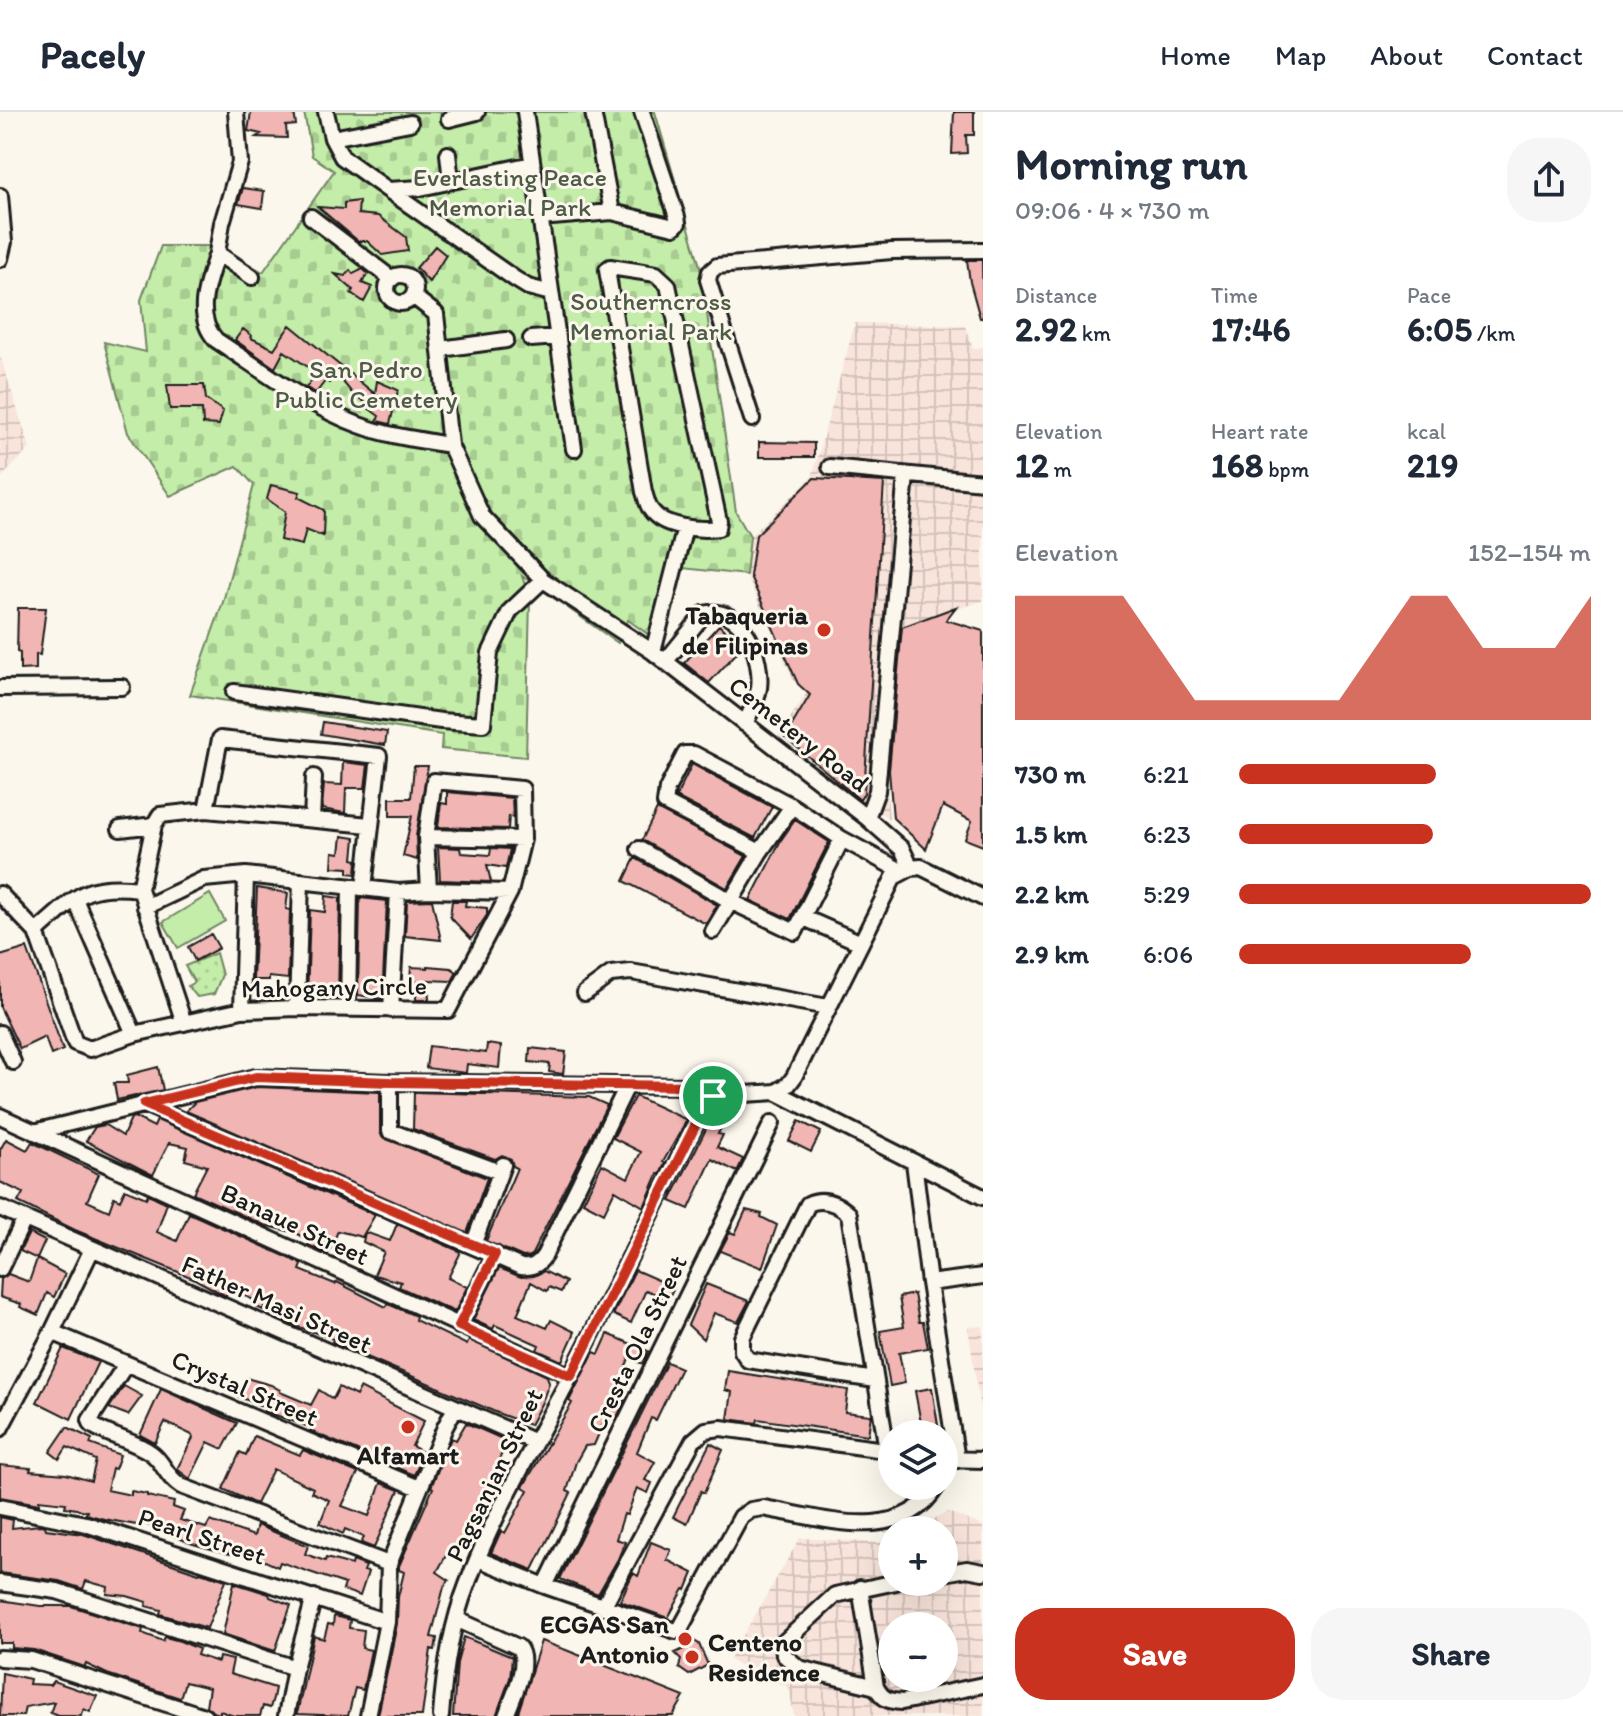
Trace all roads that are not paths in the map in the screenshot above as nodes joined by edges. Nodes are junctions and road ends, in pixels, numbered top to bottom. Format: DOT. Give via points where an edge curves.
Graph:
graph roads {
  1 [pos="236,112"];
  2 [pos="326,112"];
  3 [pos="477,112"];
  4 [pos="525,112"];
  5 [pos="593,112"];
  6 [pos="642,112"];
  7 [pos="449,119"];
  8 [pos="410,123"];
  9 [pos="332,138"];
  10 [pos="448,154"];
  11 [pos="532,164"];
  12 [pos="451,181"];
  13 [pos="388,190"];
  14 [pos="0,196"];
  15 [pos="612,212"];
  16 [pos="311,217"];
  17 [pos="540,218"];
  18 [pos="983,250"];
  19 [pos="217,253"];
  20 [pos="0,259"];
  21 [pos="252,277"];
  22 [pos="551,293"];
  23 [pos="558,337"];
  24 [pos="531,339"];
  25 [pos="506,340"];
  26 [pos="441,349"];
  27 [pos="752,419"];
  28 [pos="450,445"];
  29 [pos="574,449"];
  30 [pos="830,467"];
  31 [pos="906,475"];
  32 [pos="983,482"];
  33 [pos="685,527"];
  34 [pos="543,580"];
  35 [pos="653,652"];
  36 [pos="665,662"];
  37 [pos="122,687"];
  38 [pos="0,688"];
  39 [pos="234,692"];
  40 [pos="745,724"];
  41 [pos="314,777"];
  42 [pos="792,806"];
  43 [pos="206,810"];
  44 [pos="867,818"];
  45 [pos="312,819"];
  46 [pos="154,825"];
  47 [pos="370,825"];
  48 [pos="120,829"];
  49 [pos="426,837"];
  50 [pos="523,839"];
  51 [pos="842,839"];
  52 [pos="639,849"];
  53 [pos="760,852"];
  54 [pos="906,869"];
  55 [pos="246,875"];
  56 [pos="301,881"];
  57 [pos="357,888"];
  58 [pos="140,889"];
  59 [pos="429,890"];
  60 [pos="398,892"];
  61 [pos="510,892"];
  62 [pos="0,894"];
  63 [pos="983,898"];
  64 [pos="75,899"];
  65 [pos="732,902"];
  66 [pos="145,907"];
  67 [pos="802,917"];
  68 [pos="713,931"];
  69 [pos="36,932"];
  70 [pos="861,943"];
  71 [pos="585,993"];
  72 [pos="828,1007"];
  73 [pos="297,1008"];
  74 [pos="348,1009"];
  75 [pos="242,1010"];
  76 [pos="391,1010"];
  77 [pos="184,1023"];
  78 [pos="134,1034"];
  79 [pos="1,1037"];
  80 [pos="13,1062"];
  81 [pos="390,1082"];
  82 [pos="627,1086"];
  83 [pos="776,1092"];
  84 [pos="713,1096"];
  85 [pos="144,1104"];
  86 [pos="0,1116"];
  87 [pos="772,1123"];
  88 [pos="34,1132"];
  89 [pos="914,1162"];
  90 [pos="983,1197"];
  91 [pos="0,1208"];
  92 [pos="24,1220"];
  93 [pos="473,1245"];
  94 [pos="92,1249"];
  95 [pos="495,1254"];
  96 [pos="0,1269"];
  97 [pos="983,1276"];
  98 [pos="929,1283"];
  99 [pos="459,1326"];
  100 [pos="52,1332"];
  101 [pos="126,1364"];
  102 [pos="571,1376"];
  103 [pos="875,1380"];
  104 [pos="455,1408"];
  105 [pos="883,1420"];
  106 [pos="945,1420"];
  107 [pos="0,1429"];
  108 [pos="535,1442"];
  109 [pos="878,1449"];
  110 [pos="958,1459"];
  111 [pos="983,1460"];
  112 [pos="419,1488"];
  113 [pos="928,1500"];
  114 [pos="0,1507"];
  115 [pos="478,1559"];
  116 [pos="389,1564"];
  117 [pos="958,1571"];
  118 [pos="983,1572"];
  119 [pos="0,1583"];
  120 [pos="878,1585"];
  121 [pos="545,1586"];
  122 [pos="860,1588"];
  123 [pos="314,1597"];
  124 [pos="603,1607"];
  125 [pos="456,1619"];
  126 [pos="387,1622"];
  127 [pos="0,1658"];
  128 [pos="295,1668"];
  129 [pos="983,1685"];
  130 [pos="876,1687"];
  131 [pos="204,1716"];
  132 [pos="286,1716"];
  133 [pos="368,1716"];
  134 [pos="441,1716"];
  135 [pos="506,1716"];
  1 -- 19 [label="street" via="240,162"];
  2 -- 9 [label="street"];
  3 -- 7 [label="street"];
  4 -- 11 [label="street"];
  5 -- 15 [label="street"];
  6 -- 15 [label="street" via="678,223 674,227"];
  8 -- 9 [label="street"];
  9 -- 13 [label="street" via="342,157"];
  10 -- 12 [label="street"];
  11 -- 12 [label="street"];
  11 -- 17 [label="street"];
  12 -- 13 [label="street"];
  13 -- 22 [label="street" via="515,279"];
  14 -- 20 [label="street"];
  15 -- 17 [label="street"];
  16 -- 26 [label="street, Cemetery Road" via="392,279 388,292 393,300 402,303 413,296 436,314"];
  17 -- 22 [label="street"];
  18 -- 27 [label="street" via="892,251 717,266 708,280"];
  19 -- 21 [label="street"];
  19 -- 28 [label="street" via="203,320 216,340 327,411 395,436"];
  22 -- 23 [label="street"];
  23 -- 24 [label="street"];
  23 -- 29 [label="street"];
  25 -- 26 [label="street"];
  26 -- 28 [label="street, Cemetery Road"];
  28 -- 34 [label="street, Cemetery Road" via="482,516"];
  30 -- 31 [label="street"];
  31 -- 32 [label="street"];
  31 -- 44 [label="street" via="877,791"];
  33 -- 33 [label="street" via="660,519 650,510 644,492 610,267 656,274 668,285 719,521 718,528"];
  33 -- 35 [label="street"];
  34 -- 35 [label="street, Cemetery Road"];
  34 -- 39 [label="street" via="510,611 490,653 483,724"];
  35 -- 36 [label="street, Cemetery Road"];
  36 -- 40 [label="street, Cemetery Road"];
  36 -- 40 [label="street" via="704,614 729,617 750,636 760,678"];
  37 -- 38 [label="street"];
  40 -- 44 [label="street, Cemetery Road"];
  41 -- 45 [label="street"];
  42 -- 51 [label="street"];
  42 -- 53 [label="street"];
  42 -- 53 [label="street" via="703,757 685,754 665,803"];
  43 -- 45 [label="street"];
  43 -- 46 [label="street" via="160,815"];
  43 -- 47 [label="street" via="220,739 379,756"];
  44 -- 54 [label="street, Cemetery Road" via="902,849"];
  45 -- 47 [label="street"];
  46 -- 48 [label="street"];
  46 -- 58 [label="street"];
  47 -- 57 [label="street"];
  49 -- 50 [label="street"];
  49 -- 50 [label="street, Mahogany Circle" via="434,781 522,789"];
  49 -- 59 [label="street"];
  50 -- 61 [label="street, Mahogany Circle"];
  51 -- 54 [label="street"];
  51 -- 67 [label="street"];
  52 -- 65 [label="street"];
  53 -- 65 [label="street"];
  54 -- 63 [label="street" via="931,870"];
  54 -- 70 [label="street" via="894,877"];
  55 -- 56 [label="street"];
  55 -- 66 [label="street" via="204,879"];
  55 -- 75 [label="street"];
  56 -- 57 [label="street"];
  56 -- 73 [label="street"];
  57 -- 60 [label="street"];
  57 -- 74 [label="street"];
  58 -- 64 [label="street" via="112,885"];
  58 -- 66 [label="street"];
  59 -- 60 [label="street"];
  59 -- 61 [label="street"];
  60 -- 76 [label="street"];
  61 -- 76 [label="street, Mahogany Circle" via="448,1010"];
  62 -- 69 [label="street"];
  64 -- 69 [label="street"];
  64 -- 78 [label="street"];
  65 -- 67 [label="street" via="795,932"];
  65 -- 68 [label="street"];
  66 -- 77 [label="street"];
  67 -- 70 [label="street"];
  69 -- 78 [label="street, Mahogany Circle" via="75,1043 90,1049"];
  70 -- 72 [label="street"];
  71 -- 72 [label="street" via="611,974 631,972"];
  72 -- 83 [label="street" via="794,1077"];
  73 -- 74 [label="street, Mahogany Circle"];
  73 -- 75 [label="street, Mahogany Circle"];
  74 -- 76 [label="street, Mahogany Circle"];
  75 -- 77 [label="street, Mahogany Circle"];
  77 -- 78 [label="street, Mahogany Circle"];
  79 -- 80 [label="street"];
  81 -- 82 [label="street"];
  81 -- 85 [label="street" via="256,1077"];
  81 -- 93 [label="street" via="390,1131 502,1168"];
  82 -- 84 [label="street" via="689,1086"];
  82 -- 95 [label="street" via="544,1256 535,1265 521,1267"];
  83 -- 84 [label="street"];
  83 -- 89 [label="street"];
  84 -- 102 [label="street, Pagsanjan Street"];
  85 -- 88 [label="street"];
  85 -- 93 [label="street"];
  86 -- 88 [label="street, Banaue Street"];
  87 -- 121 [label="street, Cresta Ola Street"];
  88 -- 99 [label="street, Banaue Street"];
  89 -- 90 [label="street"];
  89 -- 98 [label="street"];
  91 -- 92 [label="street, Father Masi Street"];
  92 -- 94 [label="street, Father Masi Street"];
  92 -- 96 [label="street"];
  93 -- 95 [label="street"];
  94 -- 100 [label="street"];
  94 -- 104 [label="street, Father Masi Street"];
  95 -- 99 [label="street"];
  97 -- 98 [label="street"];
  98 -- 106 [label="street"];
  99 -- 102 [label="street, Banaue Street"];
  100 -- 101 [label="street, Crystal Street"];
  100 -- 107 [label="street"];
  101 -- 112 [label="street, Crystal Street"];
  101 -- 116 [label="street" via="90,1420 92,1425 156,1456 181,1486"];
  102 -- 108 [label="street, Pagsanjan Street"];
  103 -- 103 [label="street" via="849,1214 823,1199 815,1201 808,1204 742,1338 742,1351 748,1360"];
  103 -- 105 [label="street"];
  104 -- 108 [label="street, Father Masi Street"];
  104 -- 112 [label="street"];
  108 -- 115 [label="street, Pagsanjan Street"];
  109 -- 124 [label="street" via="706,1430 693,1441"];
  110 -- 111 [label="street"];
  112 -- 116 [label="street"];
  113 -- 124 [label="street" via="888,1523 866,1525 763,1508 746,1513 676,1631"];
  114 -- 123 [label="street, Pearl Street" via="86,1524"];
  115 -- 121 [label="street"];
  115 -- 125 [label="street, Pagsanjan Street"];
  116 -- 126 [label="street"];
  117 -- 118 [label="street"];
  119 -- 128 [label="street" via="57,1591"];
  120 -- 122 [label="street"];
  121 -- 124 [label="street"];
  122 -- 130 [label="street"];
  122 -- 130 [label="street" via="835,1595 783,1643 783,1649 799,1668"];
  123 -- 126 [label="street, Pearl Street"];
  123 -- 128 [label="street"];
  125 -- 134 [label="street, Pagsanjan Street"];
  125 -- 135 [label="street" via="522,1651"];
  126 -- 133 [label="street"];
  127 -- 131 [label="street" via="31,1660"];
  128 -- 132 [label="street"];
  129 -- 130 [label="street" via="902,1702 889,1701"];
}
